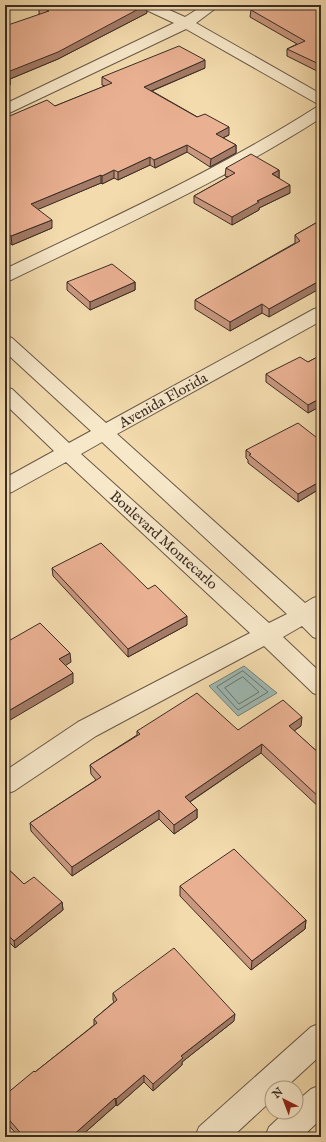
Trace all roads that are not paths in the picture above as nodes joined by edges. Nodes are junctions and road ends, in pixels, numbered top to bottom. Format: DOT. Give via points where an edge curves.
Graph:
graph roads {
  1 [pos="147,5"];
  2 [pos="213,5"];
  3 [pos="186,22"];
  4 [pos="321,100"];
  5 [pos="5,110"];
  6 [pos="321,111"];
  7 [pos="5,276"];
  8 [pos="321,313"];
  9 [pos="5,342"];
  10 [pos="5,393"];
  11 [pos="104,433"];
  12 [pos="68,453"];
  13 [pos="5,487"];
  14 [pos="315,616"];
  15 [pos="266,635"];
  16 [pos="321,687"];
  17 [pos="5,784"];
  18 [pos="321,1036"];
  19 [pos="321,1099"];
  20 [pos="210,1137"];
  21 [pos="280,1137"];
  1 -- 3 [label="street"];
  2 -- 3 [label="street"];
  3 -- 4 [label="street"];
  3 -- 5 [label="street"];
  6 -- 7 [label="street" via="207,178"];
  8 -- 11 [label="street, Avenida Florida"];
  9 -- 11 [label="street"];
  10 -- 12 [label="street, Boulevard Montecarlo"];
  11 -- 12 [label="street, Avenida Florida"];
  11 -- 14 [label="street"];
  12 -- 13 [label="street, Avenida Florida"];
  12 -- 15 [label="street, Boulevard Montecarlo"];
  14 -- 15 [label="street"];
  15 -- 16 [label="street, Boulevard Montecarlo"];
  15 -- 17 [label="street" via="87,729"];
  18 -- 20 [label="street"];
  19 -- 21 [label="street"];
}
